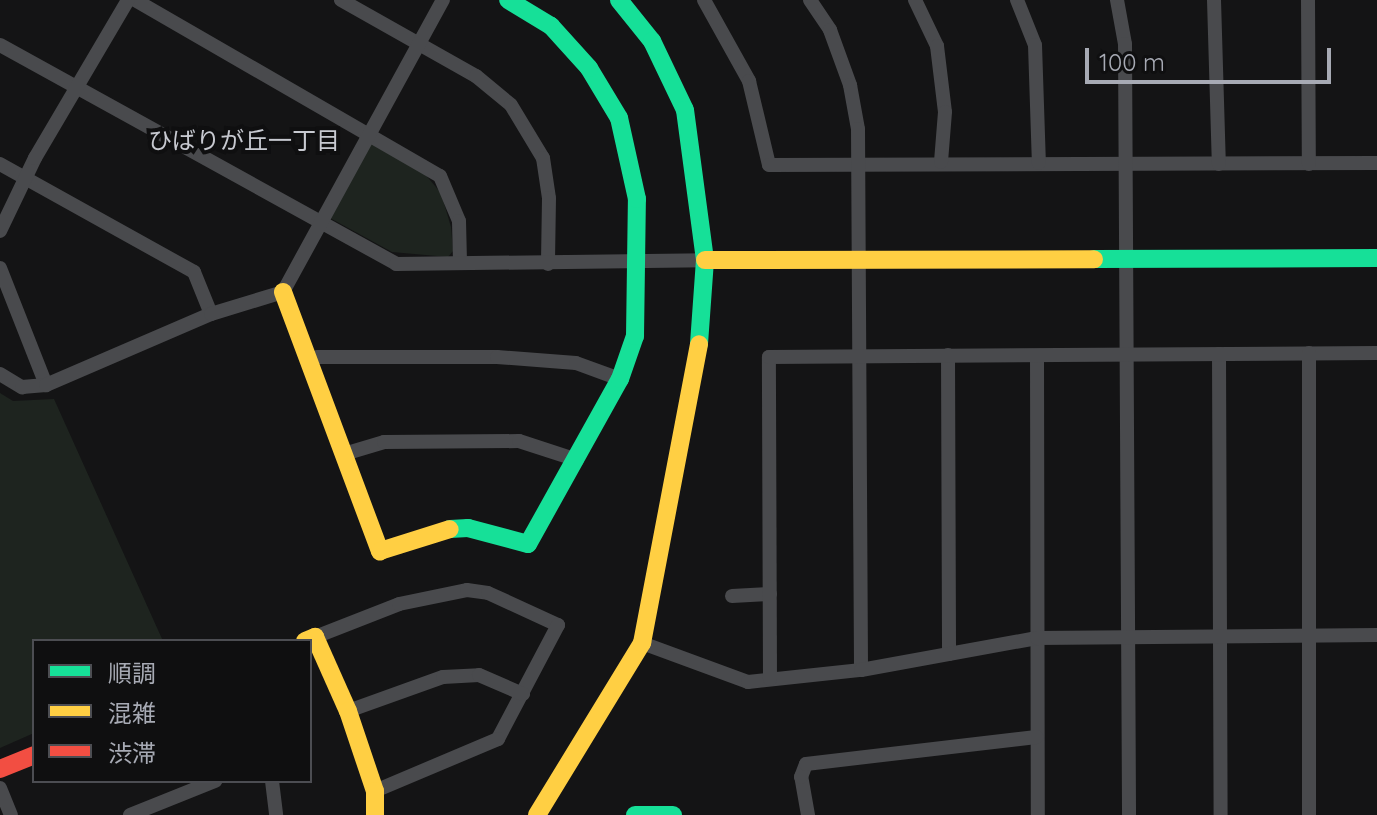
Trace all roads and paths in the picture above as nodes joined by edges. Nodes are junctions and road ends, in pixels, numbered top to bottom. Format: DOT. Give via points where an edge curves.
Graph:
graph roads {
  1 [pos="128,0"];
  2 [pos="135,0"];
  3 [pos="443,0"];
  4 [pos="508,0"];
  5 [pos="619,0"];
  6 [pos="704,0"];
  7 [pos="810,0"];
  8 [pos="915,0"];
  9 [pos="1017,0"];
  10 [pos="1117,0"];
  11 [pos="1214,0"];
  12 [pos="1308,0"];
  13 [pos="347,1"];
  14 [pos="419,44"];
  15 [pos="0,45"];
  16 [pos="78,86"];
  17 [pos="371,132"];
  18 [pos="941,162"];
  19 [pos="1039,163"];
  20 [pos="1377,163"];
  21 [pos="0,164"];
  22 [pos="1125,164"];
  23 [pos="1219,164"];
  24 [pos="1309,164"];
  25 [pos="859,166"];
  26 [pos="25,178"];
  27 [pos="322,222"];
  28 [pos="0,231"];
  29 [pos="1377,258"];
  30 [pos="1125,259"];
  31 [pos="705,260"];
  32 [pos="856,260"];
  33 [pos="460,263"];
  34 [pos="548,264"];
  35 [pos="638,264"];
  36 [pos="0,268"];
  37 [pos="283,292"];
  38 [pos="211,314"];
  39 [pos="1126,353"];
  40 [pos="1309,353"];
  41 [pos="1377,353"];
  42 [pos="1219,354"];
  43 [pos="857,355"];
  44 [pos="948,355"];
  45 [pos="1037,356"];
  46 [pos="308,362"];
  47 [pos="0,374"];
  48 [pos="620,379"];
  49 [pos="46,385"];
  50 [pos="344,454"];
  51 [pos="577,460"];
  52 [pos="770,594"];
  53 [pos="732,596"];
  54 [pos="1377,635"];
  55 [pos="1221,636"];
  56 [pos="1309,636"];
  57 [pos="1037,638"];
  58 [pos="1128,638"];
  59 [pos="310,639"];
  60 [pos="312,643"];
  61 [pos="642,643"];
  62 [pos="949,654"];
  63 [pos="861,670"];
  64 [pos="770,679"];
  65 [pos="523,694"];
  66 [pos="348,711"];
  67 [pos="1036,737"];
  68 [pos="32,756"];
  69 [pos="0,769"];
  70 [pos="210,783"];
  71 [pos="272,783"];
  72 [pos="0,788"];
  73 [pos="375,791"];
  74 [pos="11,815"];
  75 [pos="130,815"];
  76 [pos="276,815"];
  77 [pos="375,815"];
  78 [pos="537,815"];
  79 [pos="635,815"];
  80 [pos="673,815"];
  81 [pos="808,815"];
  82 [pos="1038,815"];
  83 [pos="1129,815"];
  84 [pos="1221,815"];
  85 [pos="1309,815"];
  1 -- 16 [label="street"];
  2 -- 17 [label="street"];
  3 -- 14 [label="street"];
  4 -- 35 [label="street" via="551,26 589,68 619,118 637,199"];
  5 -- 31 [label="street" via="652,41 685,110"];
  6 -- 25 [label="street" via="749,81 769,165"];
  7 -- 25 [label="street" via="830,30 850,85"];
  8 -- 18 [label="street" via="937,46 945,112"];
  9 -- 19 [label="street" via="1035,45"];
  10 -- 22 [label="street" via="1125,44"];
  11 -- 23 [label="street"];
  12 -- 24 [label="street"];
  13 -- 14 [label="street"];
  14 -- 17 [label="street"];
  14 -- 34 [label="street" via="494,89 528,130 543,158 549,198"];
  15 -- 16 [label="street"];
  16 -- 26 [label="street"];
  16 -- 27 [label="street"];
  17 -- 27 [label="street"];
  17 -- 33 [label="street" via="440,176 459,221"];
  18 -- 19 [label="street"];
  18 -- 25 [label="street"];
  19 -- 22 [label="street"];
  20 -- 24 [label="street"];
  21 -- 26 [label="street"];
  22 -- 23 [label="street"];
  22 -- 30 [label="street"];
  23 -- 24 [label="street"];
  25 -- 32 [label="street"];
  26 -- 28 [label="street"];
  26 -- 38 [label="street" via="194,272"];
  27 -- 33 [label="street" via="396,264"];
  27 -- 37 [label="street"];
  29 -- 30 [label="street"];
  30 -- 32 [label="street"];
  30 -- 39 [label="street"];
  31 -- 32 [label="street"];
  31 -- 35 [label="street"];
  31 -- 61 [label="street" via="697,366"];
  32 -- 43 [label="street"];
  33 -- 34 [label="street"];
  34 -- 35 [label="street"];
  35 -- 48 [label="street" via="635,336"];
  36 -- 49 [label="street"];
  37 -- 38 [label="street"];
  37 -- 46 [label="street"];
  38 -- 49 [label="street"];
  39 -- 42 [label="street"];
  39 -- 45 [label="street"];
  39 -- 58 [label="street"];
  40 -- 41 [label="street"];
  40 -- 42 [label="street"];
  40 -- 56 [label="street"];
  42 -- 55 [label="street"];
  43 -- 44 [label="street"];
  43 -- 52 [label="street" via="769,357"];
  43 -- 63 [label="street"];
  44 -- 45 [label="street"];
  44 -- 62 [label="street"];
  45 -- 57 [label="street"];
  46 -- 48 [label="street" via="318,357 497,357 576,363"];
  46 -- 50 [label="street"];
  47 -- 49 [label="street" via="22,387"];
  48 -- 51 [label="street"];
  50 -- 51 [label="street" via="384,442 519,441"];
  50 -- 51 [label="street" via="380,551 441,530 468,528 510,535 528,544"];
  52 -- 53 [label="street"];
  52 -- 64 [label="street"];
  54 -- 56 [label="street"];
  55 -- 56 [label="street"];
  55 -- 58 [label="street"];
  55 -- 84 [label="street"];
  56 -- 85 [label="street"];
  57 -- 58 [label="street"];
  57 -- 62 [label="street"];
  57 -- 67 [label="street"];
  58 -- 83 [label="street"];
  59 -- 65 [label="street" via="436,594 488,593 558,625"];
  60 -- 66 [label="street"];
  61 -- 64 [label="street" via="748,682"];
  61 -- 78 [label="street"];
  62 -- 63 [label="street"];
  63 -- 64 [label="street"];
  65 -- 66 [label="street" via="479,675 443,677"];
  65 -- 73 [label="street" via="498,739"];
  66 -- 73 [label="street"];
  67 -- 81 [label="street" via="806,764 801,777"];
  67 -- 82 [label="street"];
  68 -- 69 [label="street"];
  70 -- 75 [label="street"];
  71 -- 76 [label="street"];
  72 -- 74 [label="street"];
  73 -- 77 [label="street"];
  79 -- 80 [label="street"];
}
